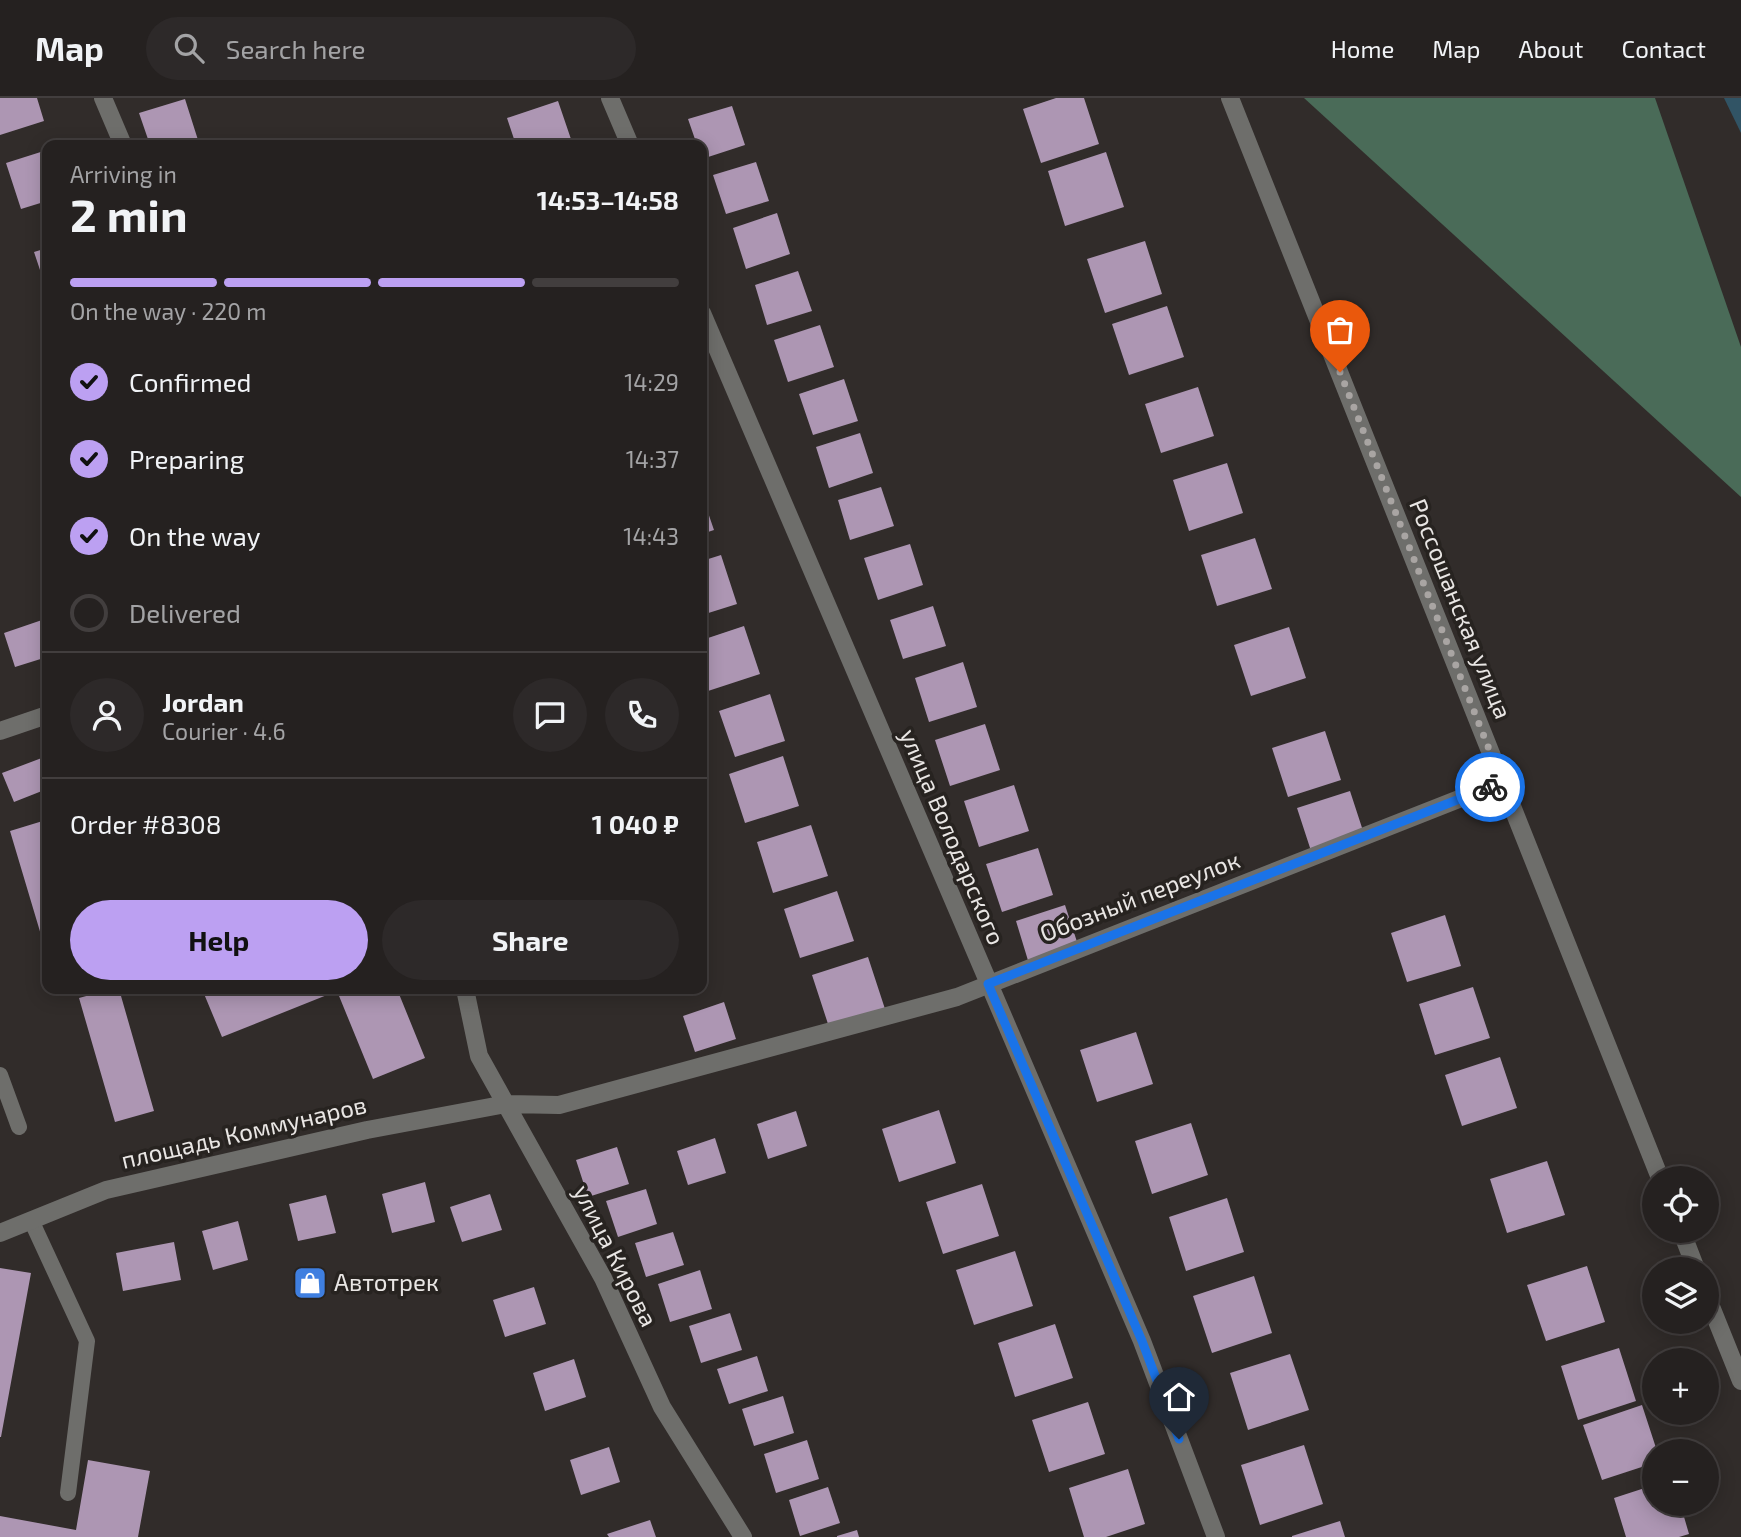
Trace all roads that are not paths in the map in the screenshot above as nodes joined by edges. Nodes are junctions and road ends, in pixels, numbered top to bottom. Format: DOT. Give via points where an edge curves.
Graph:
graph roads {
  1 [pos="103,98"];
  2 [pos="610,98"];
  3 [pos="1230,98"];
  4 [pos="121,140"];
  5 [pos="628,140"];
  6 [pos="707,325"];
  7 [pos="42,717"];
  8 [pos="0,731"];
  9 [pos="1502,782"];
  10 [pos="988,984"];
  11 [pos="466,994"];
  12 [pos="0,1075"];
  13 [pos="506,1104"];
  14 [pos="19,1127"];
  15 [pos="1655,1166"];
  16 [pos="31,1220"];
  17 [pos="0,1233"];
  18 [pos="1719,1326"];
  19 [pos="1741,1381"];
  20 [pos="68,1493"];
  21 [pos="743,1537"];
  22 [pos="1216,1537"];
  1 -- 4 [label="street"];
  2 -- 5 [label="street"];
  3 -- 9 [label="street, Россошанская улица"];
  6 -- 10 [label="street, улица Володарского"];
  7 -- 8 [label="street"];
  9 -- 10 [label="street, Обозный переулок"];
  9 -- 15 [label="street, Россошанская улица"];
  10 -- 13 [label="street, Обозный переулок" via="957,997 559,1105"];
  10 -- 22 [label="street, улица Володарского" via="1142,1341"];
  11 -- 13 [label="street, улица Кирова" via="480,1056"];
  12 -- 14 [label="lane"];
  13 -- 16 [label="street, площадь Коммунаров" via="367,1130 106,1190"];
  13 -- 21 [label="street, улица Кирова" via="603,1278 662,1407"];
  16 -- 17 [label="street, площадь Коммунаров"];
  16 -- 20 [label="lane" via="87,1341"];
  18 -- 19 [label="street"];
}
